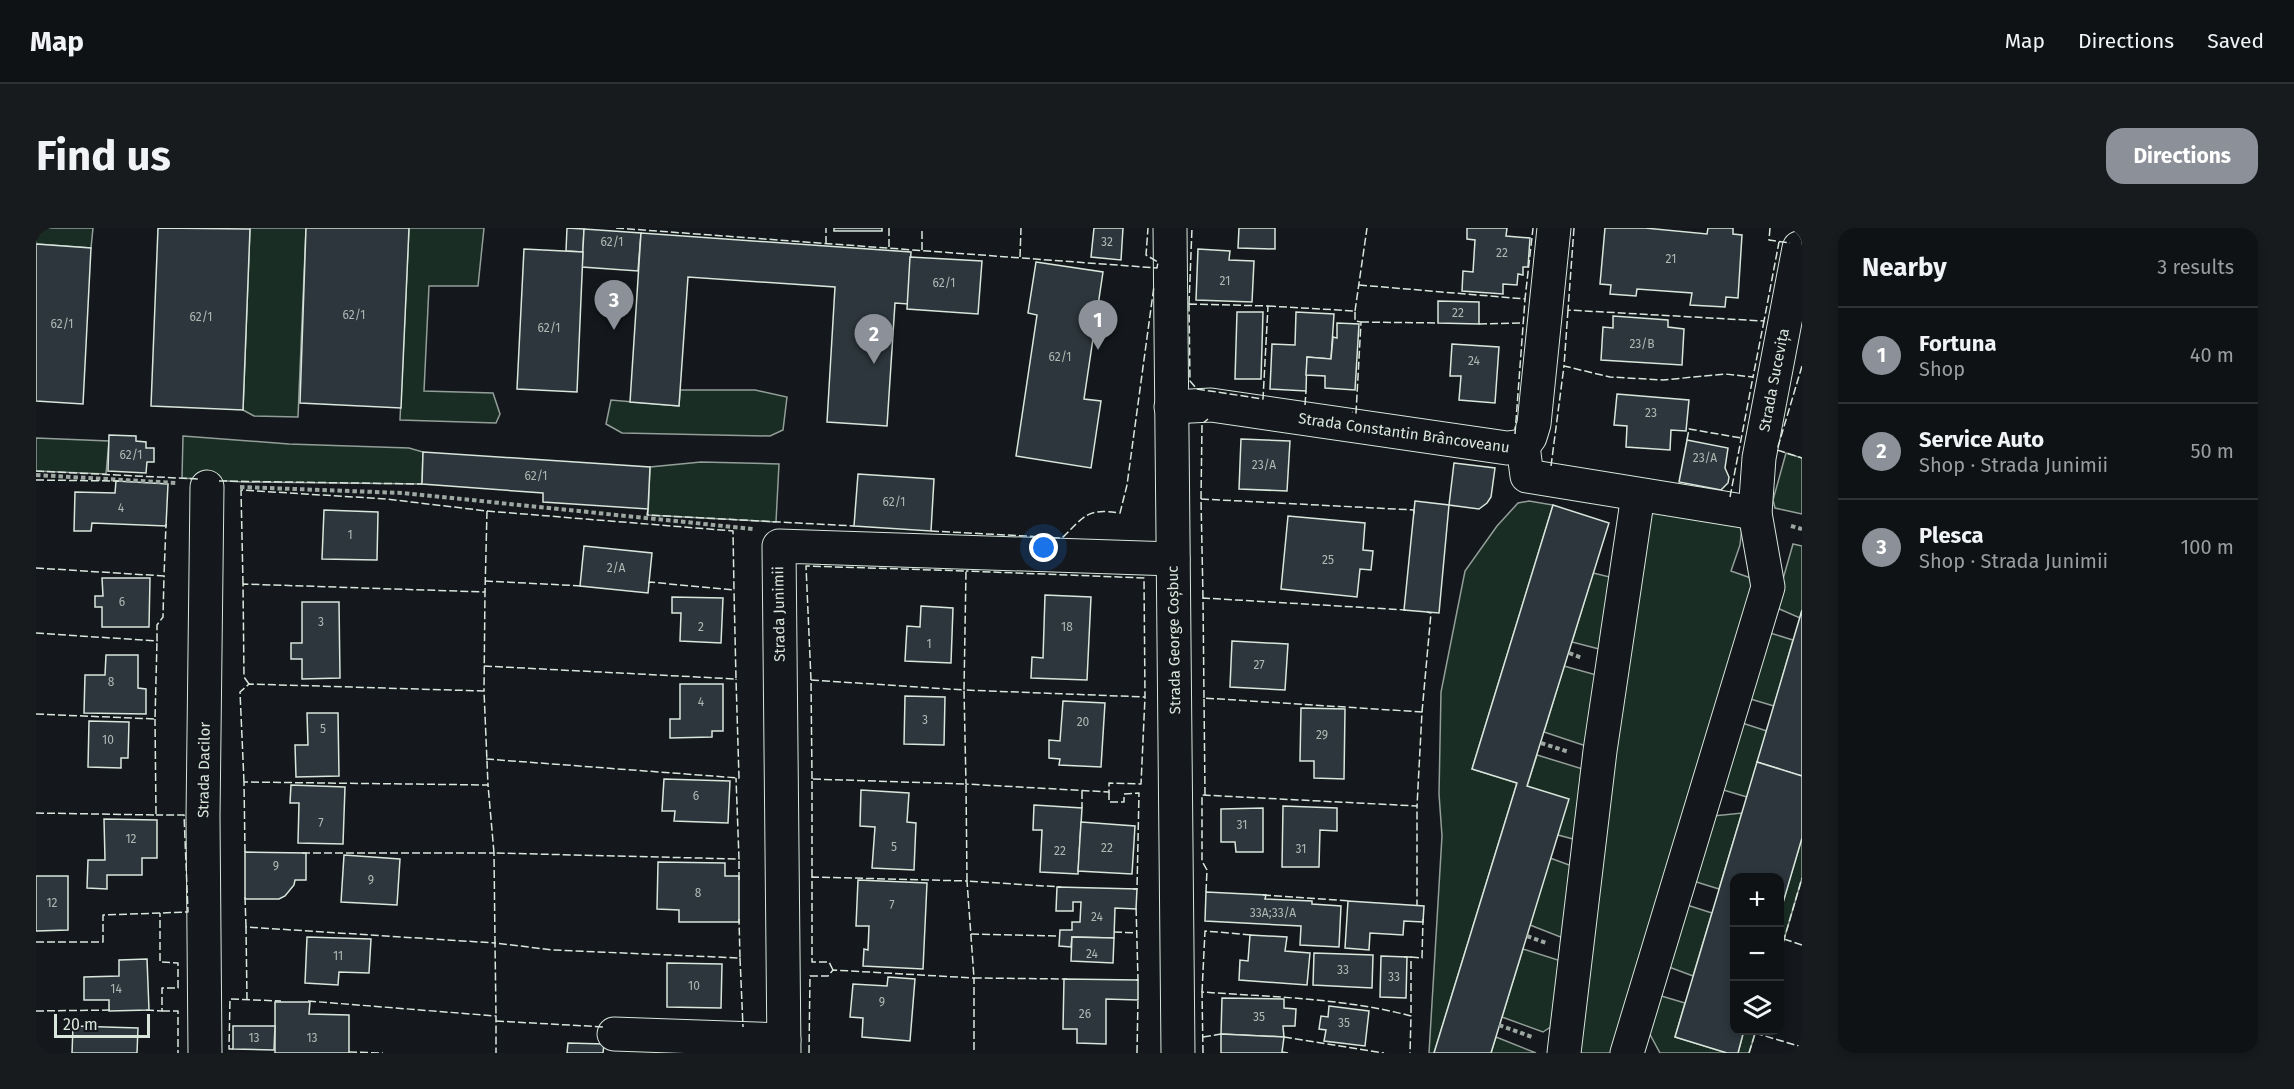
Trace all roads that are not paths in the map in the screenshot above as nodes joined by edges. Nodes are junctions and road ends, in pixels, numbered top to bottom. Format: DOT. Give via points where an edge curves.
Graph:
graph roads {
  1 [pos="1170,228"];
  2 [pos="1554,228"];
  3 [pos="1799,249"];
  4 [pos="1171,407"];
  5 [pos="1523,446"];
  6 [pos="207,487"];
  7 [pos="1638,495"];
  8 [pos="1755,513"];
  9 [pos="1173,559"];
  10 [pos="614,1034"];
  11 [pos="784,1047"];
  12 [pos="206,1053"];
  13 [pos="1178,1053"];
  14 [pos="1564,1053"];
  15 [pos="1627,1053"];
  1 -- 4 [label="street, Strada George Coșbuc"];
  2 -- 5 [label="street, Strada Constantin Brâncoveanu" via="1534,424"];
  3 -- 8 [label="street, Strada Sucevița" via="1759,458"];
  4 -- 5 [label="street, Strada Constantin Brâncoveanu" via="1211,405 1508,448"];
  4 -- 9 [label="street, Strada George Coșbuc"];
  5 -- 7 [label="street" via="1527,476"];
  6 -- 12 [label="street, Strada Dacilor"];
  7 -- 8 [label="street"];
  7 -- 14 [label="street" via="1600,751"];
  8 -- 15 [label="street, Strada Sucevița" via="1768,587"];
  9 -- 11 [label="street, Strada Junimii" via="778,546"];
  9 -- 13 [label="street, Strada George Coșbuc"];
  10 -- 11 [label="street, Strada Junimii"];
}
